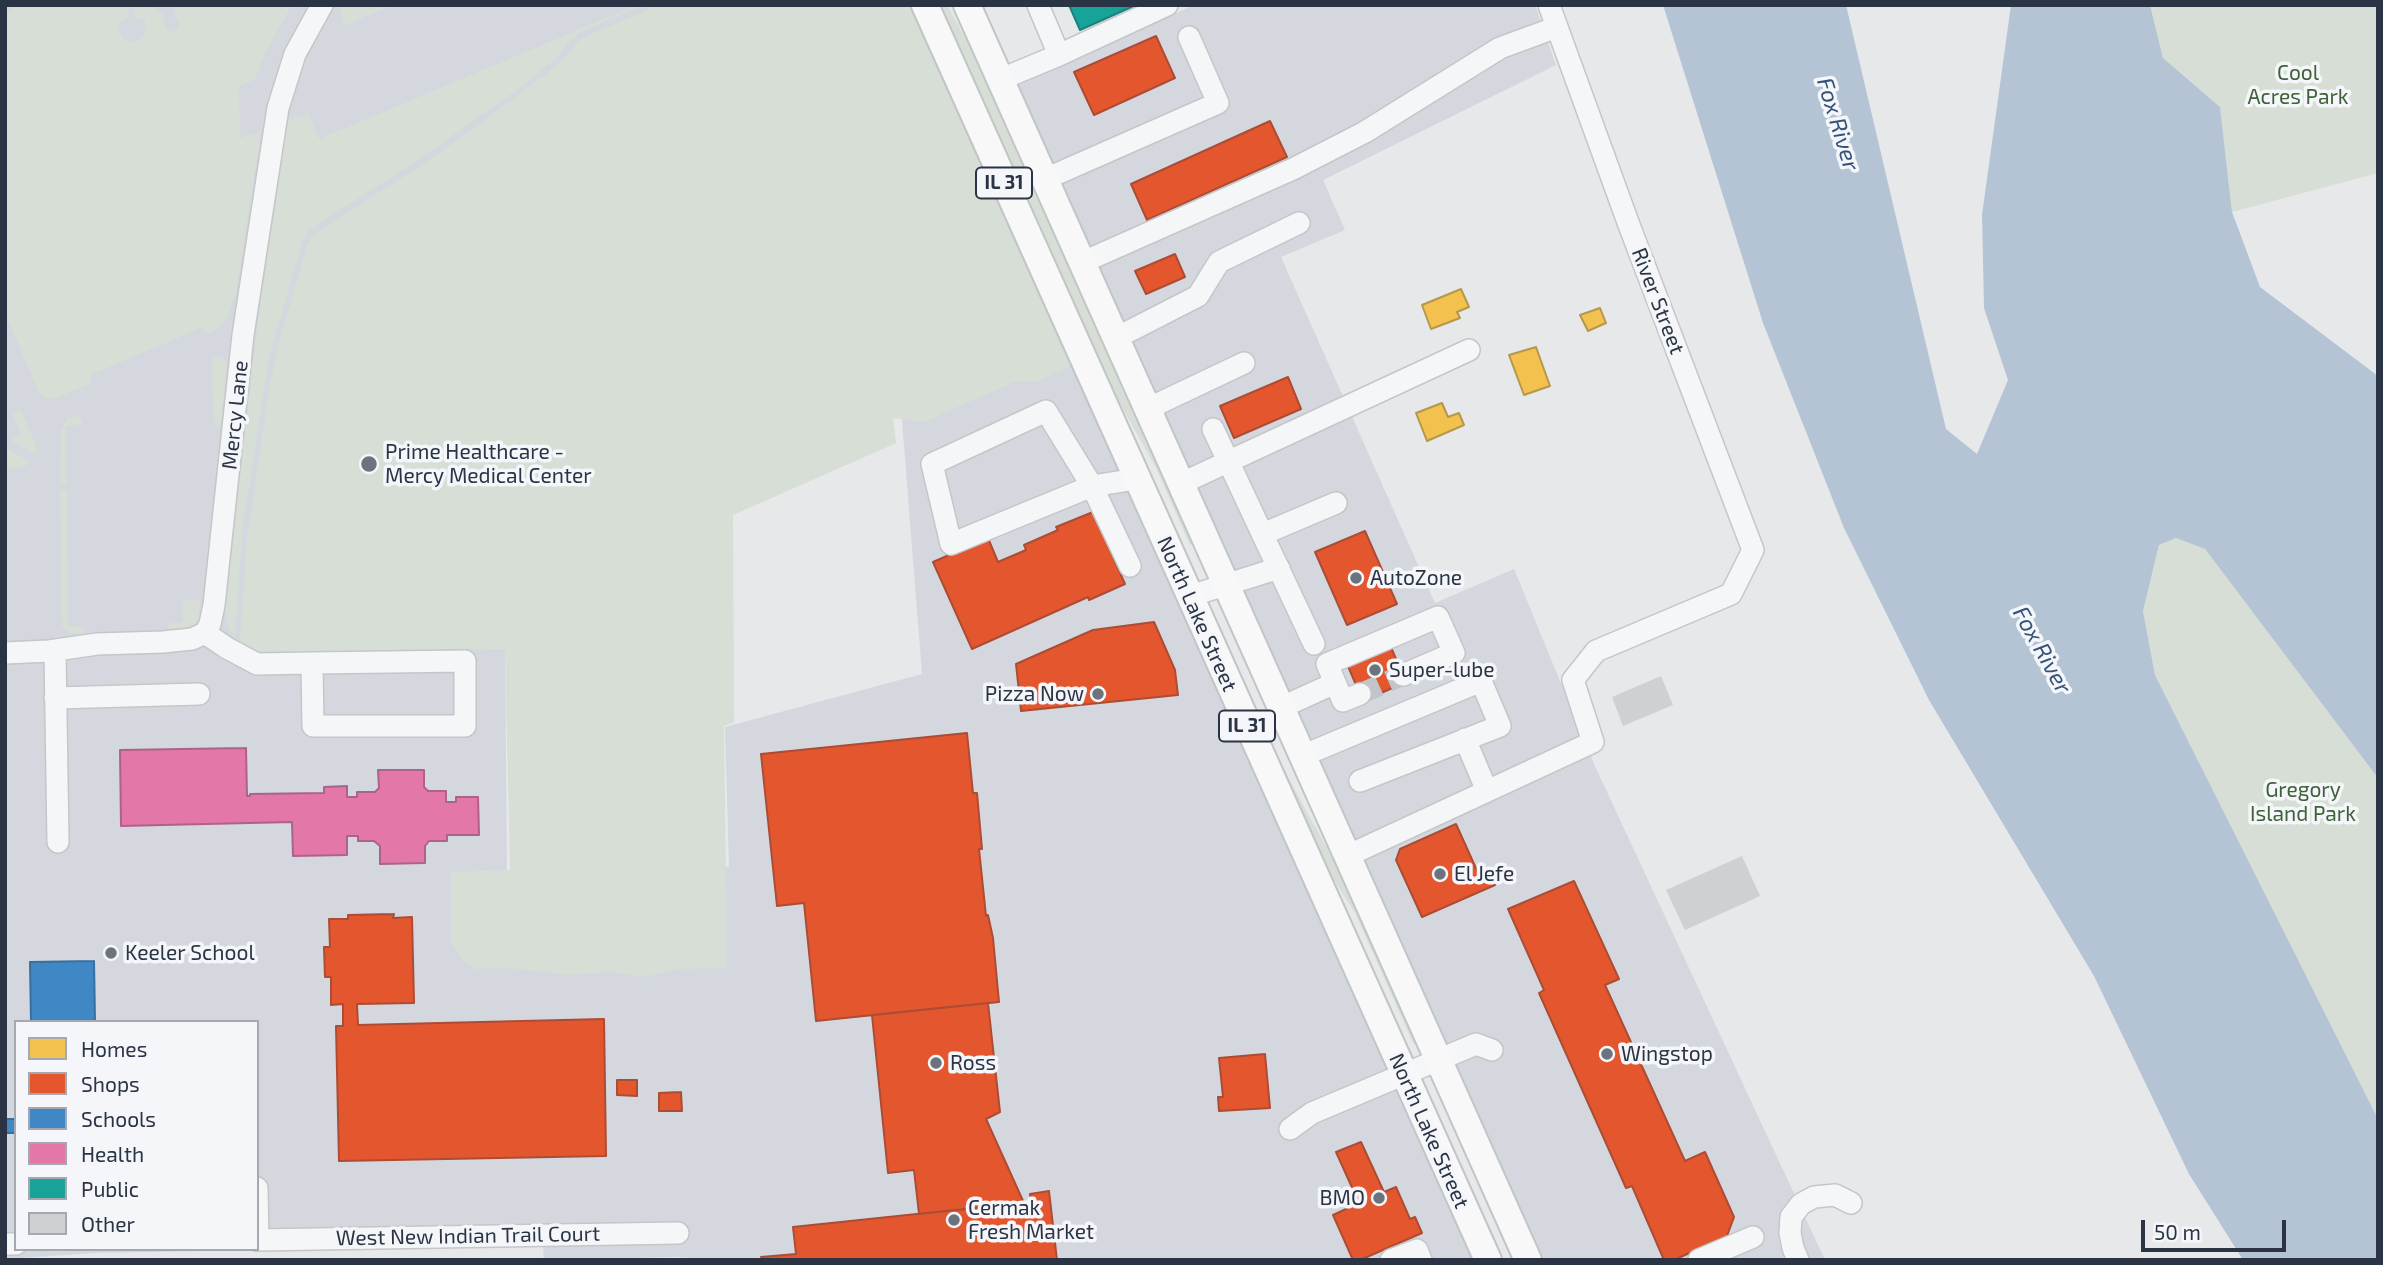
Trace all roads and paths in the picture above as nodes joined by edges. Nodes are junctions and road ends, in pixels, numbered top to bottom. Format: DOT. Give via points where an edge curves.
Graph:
graph roads {
  1 [pos="323,5"];
  2 [pos="925,5"];
  3 [pos="967,5"];
  4 [pos="1038,5"];
  5 [pos="1167,5"];
  6 [pos="1549,5"];
  7 [pos="1557,27"];
  8 [pos="1189,37"];
  9 [pos="1059,55"];
  10 [pos="999,80"];
  11 [pos="1043,180"];
  12 [pos="1299,223"];
  13 [pos="1082,263"];
  14 [pos="1116,338"];
  15 [pos="1469,350"];
  16 [pos="1244,363"];
  17 [pos="1147,409"];
  18 [pos="1213,429"];
  19 [pos="1230,463"];
  20 [pos="1136,479"];
  21 [pos="1180,484"];
  22 [pos="1092,486"];
  23 [pos="1336,503"];
  24 [pos="1263,534"];
  25 [pos="1130,566"];
  26 [pos="1279,568"];
  27 [pos="1225,585"];
  28 [pos="1190,596"];
  29 [pos="205,632"];
  30 [pos="1314,644"];
  31 [pos="55,650"];
  32 [pos="5,653"];
  33 [pos="312,663"];
  34 [pos="1401,670"];
  35 [pos="199,694"];
  36 [pos="55,698"];
  37 [pos="1280,708"];
  38 [pos="1465,739"];
  39 [pos="1302,756"];
  40 [pos="1360,780"];
  41 [pos="1487,791"];
  42 [pos="58,842"];
  43 [pos="1347,856"];
  44 [pos="1492,1050"];
  45 [pos="1440,1060"];
  46 [pos="1404,1075"];
  47 [pos="1290,1129"];
  48 [pos="1851,1203"];
  49 [pos="678,1233"];
  50 [pos="1753,1237"];
  51 [pos="259,1240"];
  52 [pos="1391,1260"];
  53 [pos="1421,1260"];
  54 [pos="1488,1260"];
  55 [pos="1528,1260"];
  56 [pos="1699,1260"];
  57 [pos="1798,1260"];
  1 -- 29 [label="street, Mercy Lane" via="295,54 278,108 243,335 214,605"];
  2 -- 20 [label="main road, North Lake Street / IL 31"];
  3 -- 10 [label="main road, North Lake Street"];
  4 -- 9 [label="street"];
  5 -- 9 [label="street"];
  6 -- 7 [label="street, River Street"];
  7 -- 13 [label="street" via="1500,48 1365,132 1293,169"];
  7 -- 41 [label="street, River Street" via="1754,550 1731,594 1596,651 1573,680 1593,742"];
  8 -- 11 [label="street" via="1218,103"];
  9 -- 10 [label="street"];
  10 -- 11 [label="main road, North Lake Street"];
  11 -- 13 [label="main road, North Lake Street"];
  12 -- 14 [label="street" via="1219,261 1198,296"];
  13 -- 14 [label="main road, North Lake Street"];
  14 -- 17 [label="main road, North Lake Street"];
  15 -- 19 [label="street"];
  16 -- 17 [label="street"];
  17 -- 21 [label="main road, North Lake Street"];
  18 -- 19 [label="street"];
  19 -- 21 [label="street"];
  19 -- 24 [label="street"];
  20 -- 22 [label="street"];
  20 -- 28 [label="main road, North Lake Street / IL 31"];
  21 -- 27 [label="main road, North Lake Street"];
  22 -- 22 [label="street" via="1046,411 933,464 951,544"];
  22 -- 25 [label="street"];
  23 -- 24 [label="street"];
  24 -- 26 [label="street"];
  26 -- 27 [label="street"];
  26 -- 30 [label="street"];
  27 -- 28 [label="street"];
  27 -- 37 [label="main road, North Lake Street"];
  28 -- 46 [label="main road, North Lake Street / IL 31"];
  29 -- 31 [label="street" via="192,639 97,643"];
  29 -- 33 [label="street" via="257,664"];
  31 -- 32 [label="street"];
  31 -- 36 [label="street"];
  33 -- 33 [label="street" via="465,661 465,726 313,726"];
  34 -- 37 [label="street" via="1454,653 1438,617 1327,664 1347,688"];
  35 -- 36 [label="street"];
  36 -- 42 [label="street"];
  37 -- 39 [label="main road, North Lake Street"];
  38 -- 39 [label="street" via="1500,726 1481,681"];
  38 -- 40 [label="street"];
  38 -- 41 [label="street"];
  39 -- 43 [label="main road, North Lake Street"];
  41 -- 43 [label="street"];
  43 -- 45 [label="main road, North Lake Street"];
  44 -- 45 [label="street" via="1476,1044"];
  45 -- 46 [label="street"];
  45 -- 55 [label="main road, North Lake Street"];
  46 -- 47 [label="street" via="1312,1113"];
  46 -- 54 [label="main road, North Lake Street / IL 31"];
  48 -- 57 [label="street" via="1835,1195 1801,1204 1791,1217 1790,1233"];
  49 -- 51 [label="street, West New Indian Trail Court"];
  50 -- 56 [label="street"];
  52 -- 53 [label="street" via="1417,1250"];
}
